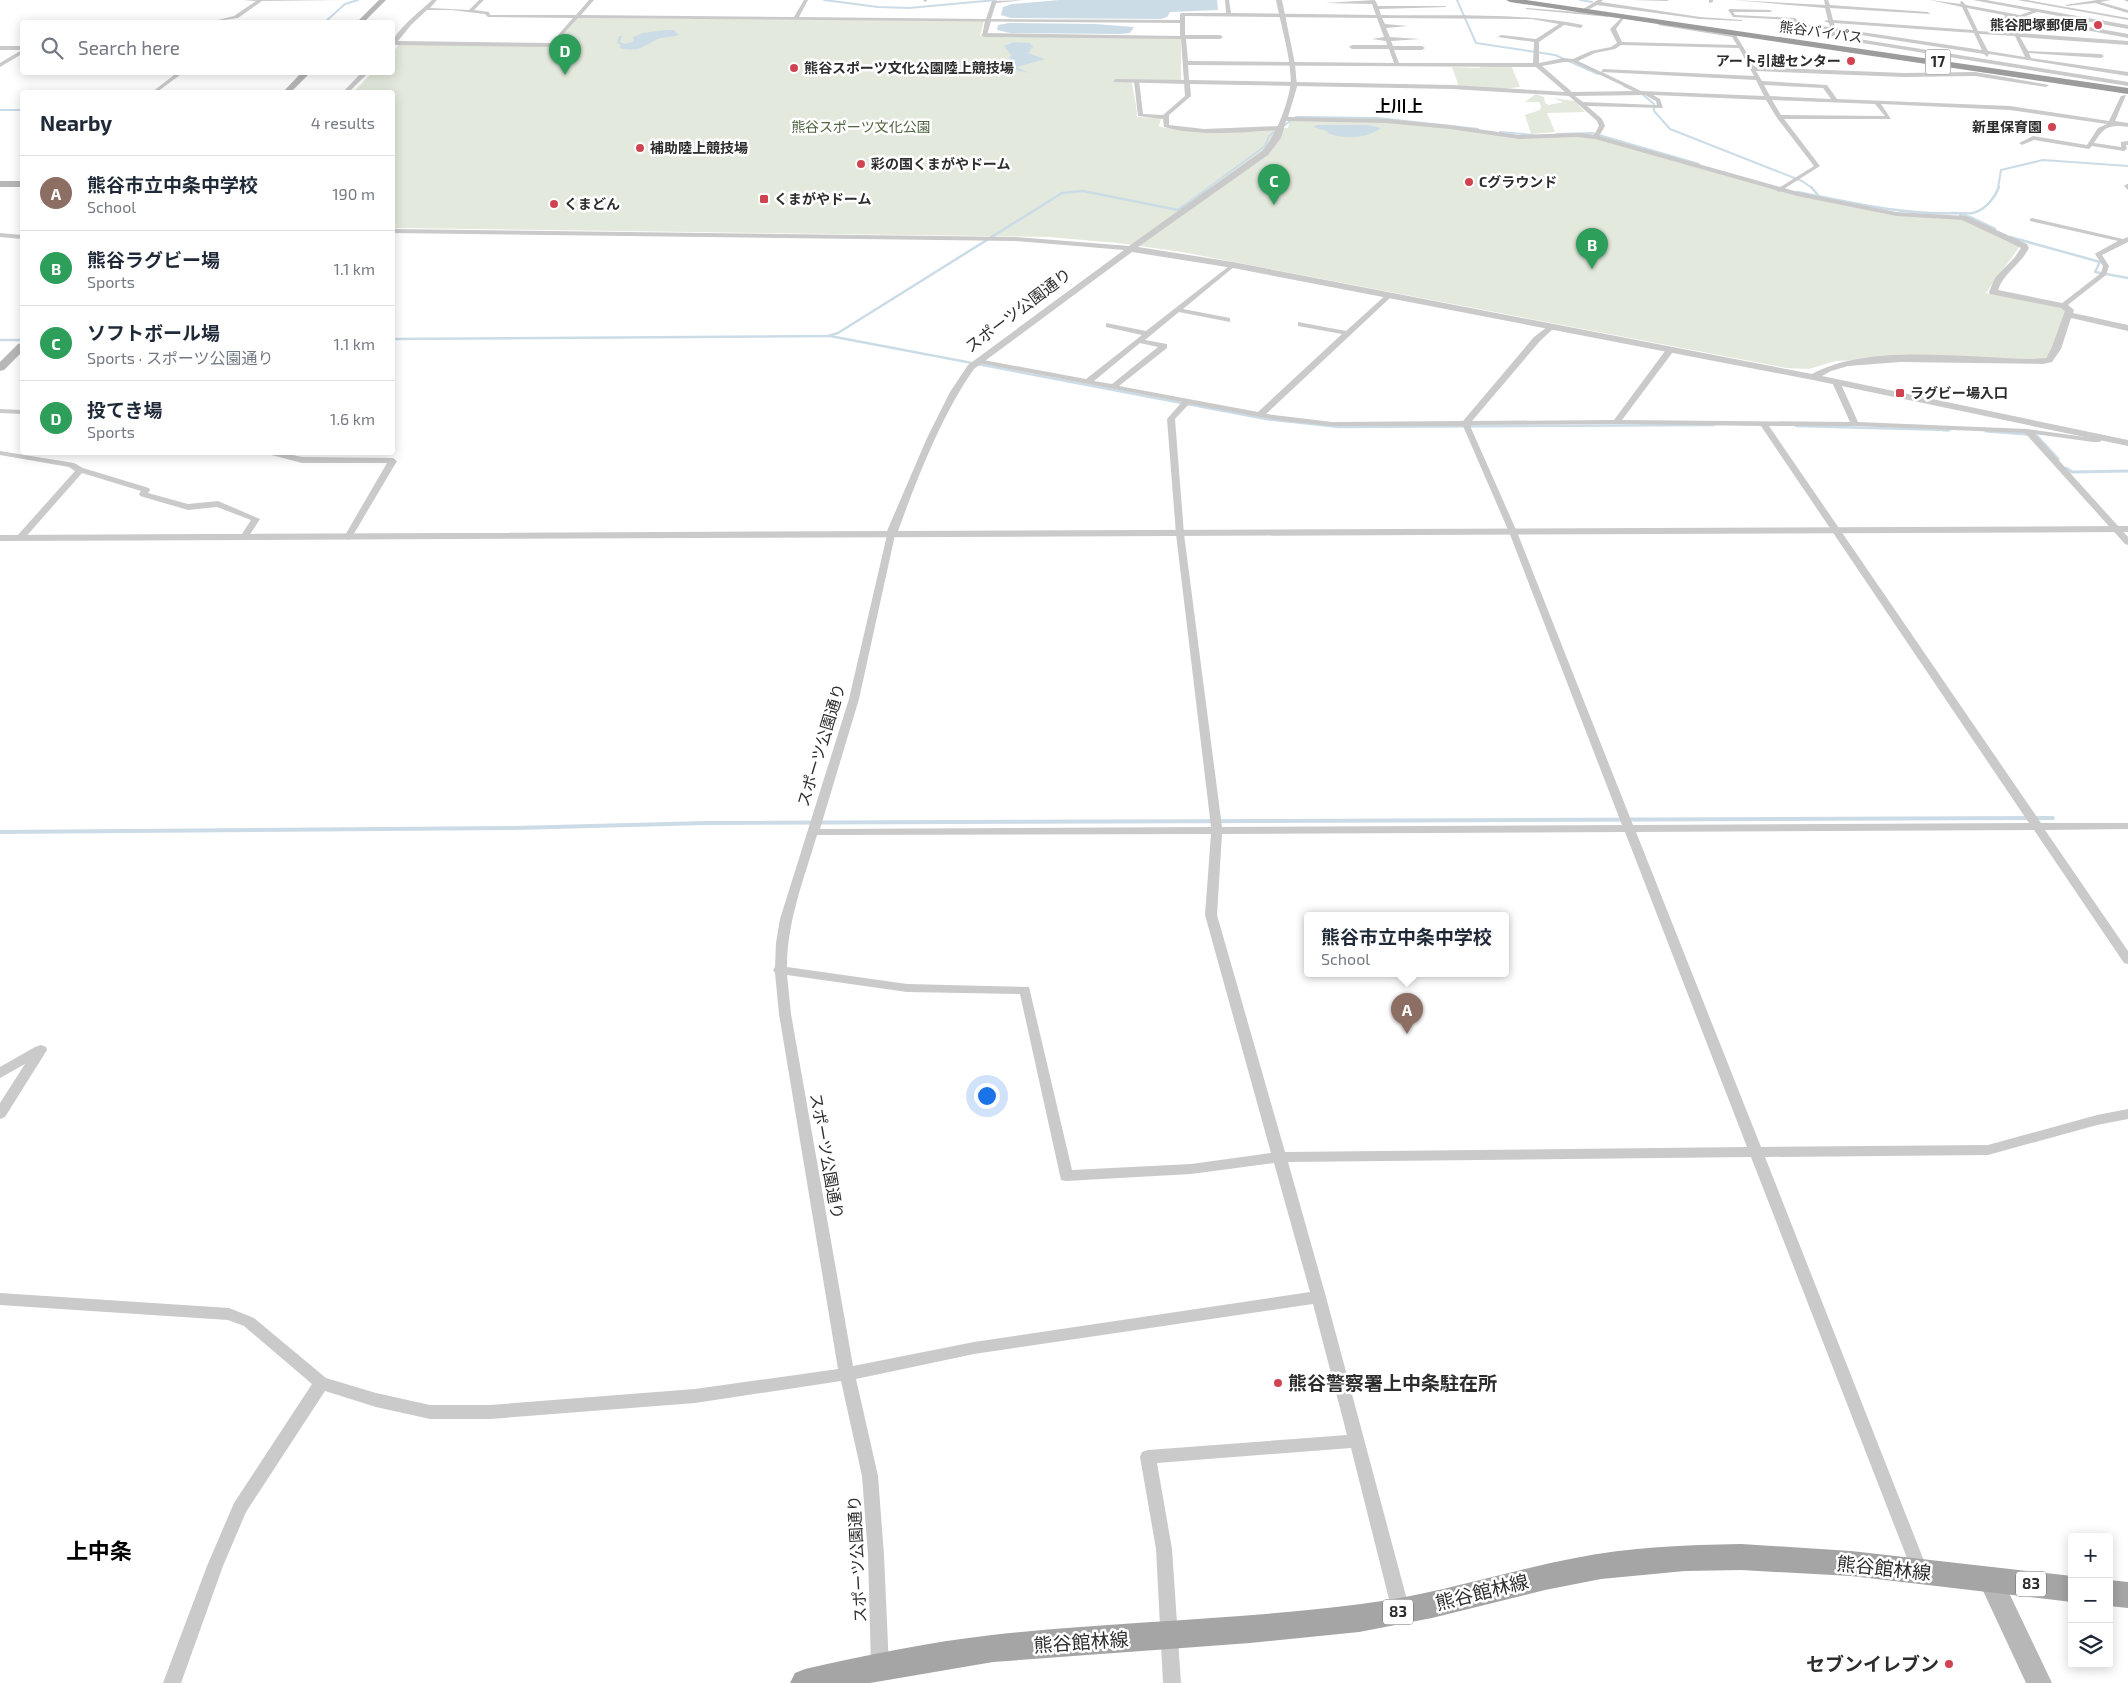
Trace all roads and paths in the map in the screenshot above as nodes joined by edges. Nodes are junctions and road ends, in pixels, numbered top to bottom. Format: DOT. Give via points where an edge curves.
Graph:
graph roads {
  1 [pos="244,0"];
  2 [pos="339,0"];
  3 [pos="383,0"];
  4 [pos="435,0"];
  5 [pos="482,0"];
  6 [pos="592,0"];
  7 [pos="806,0"];
  8 [pos="1022,0"];
  9 [pos="1227,0"];
  10 [pos="1279,0"];
  11 [pos="1510,0"];
  12 [pos="1570,0"];
  13 [pos="1634,0"];
  14 [pos="1667,0"];
  15 [pos="1735,0"];
  16 [pos="1826,0"];
  17 [pos="1831,0"];
  18 [pos="1932,0"];
  19 [pos="1961,0"];
  20 [pos="1976,0"];
  21 [pos="2019,0"];
  22 [pos="2057,0"];
  23 [pos="2110,0"];
  24 [pos="260,1"];
  25 [pos="1850,1"];
  26 [pos="2091,1"];
  27 [pos="1597,2"];
  28 [pos="1766,2"];
  29 [pos="1790,2"];
  30 [pos="1327,3"];
  31 [pos="1374,3"];
  32 [pos="2074,4"];
  33 [pos="1926,6"];
  34 [pos="1964,6"];
  35 [pos="2109,6"];
  36 [pos="1445,7"];
  37 [pos="1827,7"];
  38 [pos="2056,7"];
  39 [pos="424,9"];
  40 [pos="1527,9"];
  41 [pos="1770,10"];
  42 [pos="1779,10"];
  43 [pos="470,11"];
  44 [pos="2034,11"];
  45 [pos="1581,12"];
  46 [pos="2128,12"];
  47 [pos="1819,13"];
  48 [pos="1928,13"];
  49 [pos="2089,13"];
  50 [pos="1229,14"];
  51 [pos="1829,14"];
  52 [pos="1838,14"];
  53 [pos="2006,14"];
  54 [pos="1282,15"];
  55 [pos="577,17"];
  56 [pos="2021,17"];
  57 [pos="1622,18"];
  58 [pos="1778,18"];
  59 [pos="796,19"];
  60 [pos="1804,19"];
  61 [pos="2077,19"];
  62 [pos="2128,19"];
  63 [pos="222,20"];
  64 [pos="362,20"];
  65 [pos="1796,20"];
  66 [pos="1822,20"];
  67 [pos="988,21"];
  68 [pos="1380,21"];
  69 [pos="1831,21"];
  70 [pos="1182,22"];
  71 [pos="2047,22"];
  72 [pos="1405,24"];
  73 [pos="1562,24"];
  74 [pos="1874,24"];
  75 [pos="1581,26"];
  76 [pos="2128,27"];
  77 [pos="1934,28"];
  78 [pos="1833,29"];
  79 [pos="1975,32"];
  80 [pos="1211,33"];
  81 [pos="1368,33"];
  82 [pos="1877,33"];
  83 [pos="984,36"];
  84 [pos="1183,36"];
  85 [pos="1386,36"];
  86 [pos="2017,36"];
  87 [pos="2128,36"];
  88 [pos="1220,37"];
  89 [pos="1501,37"];
  90 [pos="2058,38"];
  91 [pos="1375,39"];
  92 [pos="1417,39"];
  93 [pos="395,40"];
  94 [pos="2091,40"];
  95 [pos="1537,41"];
  96 [pos="1620,43"];
  97 [pos="2128,43"];
  98 [pos="395,44"];
  99 [pos="2021,44"];
  100 [pos="2030,44"];
  101 [pos="1352,47"];
  102 [pos="1741,47"];
  103 [pos="0,48"];
  104 [pos="1390,48"];
  105 [pos="1422,48"];
  106 [pos="20,50"];
  107 [pos="20,51"];
  108 [pos="1985,51"];
  109 [pos="2025,52"];
  110 [pos="1922,55"];
  111 [pos="2101,56"];
  112 [pos="2029,58"];
  113 [pos="1573,61"];
  114 [pos="1990,61"];
  115 [pos="1184,63"];
  116 [pos="1292,64"];
  117 [pos="1397,64"];
  118 [pos="1536,64"];
  119 [pos="0,65"];
  120 [pos="1357,65"];
  121 [pos="2022,66"];
  122 [pos="1752,69"];
  123 [pos="2098,70"];
  124 [pos="1597,71"];
  125 [pos="2110,71"];
  126 [pos="1359,72"];
  127 [pos="2128,74"];
  128 [pos="178,75"];
  129 [pos="305,75"];
  130 [pos="363,75"];
  131 [pos="2090,77"];
  132 [pos="1361,78"];
  133 [pos="1757,80"];
  134 [pos="1116,81"];
  135 [pos="1137,82"];
  136 [pos="1186,82"];
  137 [pos="1294,83"];
  138 [pos="1363,85"];
  139 [pos="2046,85"];
  140 [pos="157,90"];
  141 [pos="289,90"];
  142 [pos="348,90"];
  143 [pos="2127,90"];
  144 [pos="1643,93"];
  145 [pos="1569,94"];
  146 [pos="1673,94"];
  147 [pos="1767,98"];
  148 [pos="1836,101"];
  149 [pos="1876,102"];
  150 [pos="1677,103"];
  151 [pos="1581,104"];
  152 [pos="1165,116"];
  153 [pos="1779,116"];
  154 [pos="1284,119"];
  155 [pos="2112,120"];
  156 [pos="2128,120"];
  157 [pos="2128,125"];
  158 [pos="1281,128"];
  159 [pos="1596,137"];
  160 [pos="2022,143"];
  161 [pos="2128,143"];
  162 [pos="2090,144"];
  163 [pos="0,184"];
  164 [pos="20,184"];
  165 [pos="1781,189"];
  166 [pos="2032,220"];
  167 [pos="395,231"];
  168 [pos="0,235"];
  169 [pos="20,237"];
  170 [pos="2126,240"];
  171 [pos="2114,246"];
  172 [pos="1132,248"];
  173 [pos="2128,249"];
  174 [pos="1233,265"];
  175 [pos="1388,295"];
  176 [pos="1178,310"];
  177 [pos="2066,310"];
  178 [pos="1228,320"];
  179 [pos="1301,324"];
  180 [pos="1109,325"];
  181 [pos="1551,326"];
  182 [pos="2128,328"];
  183 [pos="1347,333"];
  184 [pos="1148,334"];
  185 [pos="1138,341"];
  186 [pos="20,348"];
  187 [pos="1670,350"];
  188 [pos="978,361"];
  189 [pos="0,368"];
  190 [pos="1813,377"];
  191 [pos="1088,382"];
  192 [pos="1836,382"];
  193 [pos="1113,387"];
  194 [pos="1187,401"];
  195 [pos="0,411"];
  196 [pos="20,412"];
  197 [pos="1260,415"];
  198 [pos="1619,422"];
  199 [pos="1763,423"];
  200 [pos="1467,424"];
  201 [pos="1855,424"];
  202 [pos="2027,431"];
  203 [pos="2100,437"];
  204 [pos="2128,443"];
  205 [pos="0,453"];
  206 [pos="278,455"];
  207 [pos="80,470"];
  208 [pos="2116,529"];
  209 [pos="2128,529"];
  210 [pos="1835,530"];
  211 [pos="1513,532"];
  212 [pos="1180,534"];
  213 [pos="891,535"];
  214 [pos="244,537"];
  215 [pos="348,537"];
  216 [pos="0,538"];
  217 [pos="20,538"];
  218 [pos="2128,542"];
  219 [pos="2037,826"];
  220 [pos="2128,826"];
  221 [pos="1629,828"];
  222 [pos="1217,831"];
  223 [pos="813,832"];
  224 [pos="2128,960"];
  225 [pos="780,970"];
  226 [pos="0,1073"];
  227 [pos="0,1114"];
  228 [pos="2128,1114"];
  229 [pos="1758,1153"];
  230 [pos="1279,1158"];
  231 [pos="1319,1297"];
  232 [pos="0,1299"];
  233 [pos="847,1374"];
  234 [pos="321,1383"];
  235 [pos="1356,1440"];
  236 [pos="1921,1572"];
  237 [pos="1990,1580"];
  238 [pos="2068,1589"];
  239 [pos="2113,1593"];
  240 [pos="2128,1595"];
  241 [pos="1402,1611"];
  242 [pos="1169,1636"];
  243 [pos="880,1667"];
  244 [pos="172,1683"];
  245 [pos="805,1683"];
  246 [pos="1172,1683"];
  247 [pos="2039,1683"];
  1 -- 24 [label="street"];
  2 -- 24 [label="street"];
  3 -- 64 [label="main road"];
  4 -- 39 [label="street"];
  5 -- 43 [label="street"];
  6 -- 55 [label="street"];
  7 -- 59 [label="street"];
  8 -- 67 [label="street" via="994,2"];
  9 -- 50 [label="street"];
  10 -- 54 [label="street, スポーツ公園通り"];
  11 -- 45 [label="highway, 17"];
  12 -- 27 [label="highway, 熊谷バイパス / 17"];
  13 -- 14 [label="street"];
  15 -- 28 [label="street"];
  16 -- 37 [label="street"];
  17 -- 25 [label="street"];
  18 -- 34 [label="street"];
  19 -- 34 [label="street"];
  20 -- 44 [label="street"];
  21 -- 38 [label="street"];
  22 -- 32 [label="street"];
  23 -- 26 [label="street"];
  24 -- 63 [label="street" via="236,17"];
  26 -- 32 [label="street"];
  26 -- 35 [label="street"];
  27 -- 45 [label="street"];
  27 -- 65 [label="street" via="1709,16"];
  27 -- 110 [label="highway, 熊谷バイパス / 17"];
  28 -- 29 [label="street"];
  28 -- 41 [label="street"];
  29 -- 37 [label="street"];
  30 -- 31 [label="street"];
  31 -- 36 [label="street"];
  31 -- 68 [label="street"];
  32 -- 38 [label="street"];
  33 -- 48 [label="street"];
  34 -- 53 [label="street"];
  34 -- 79 [label="street"];
  35 -- 46 [label="street"];
  35 -- 49 [label="street"];
  37 -- 48 [label="street"];
  37 -- 51 [label="street"];
  38 -- 49 [label="street"];
  39 -- 43 [label="street"];
  39 -- 93 [label="street" via="401,29"];
  40 -- 45 [label="street"];
  41 -- 42 [label="street"];
  41 -- 58 [label="street"];
  41 -- 58 [label="street" via="1730,10 1733,16"];
  43 -- 55 [label="street" via="487,13 488,16"];
  44 -- 56 [label="street"];
  44 -- 61 [label="street"];
  45 -- 57 [label="street"];
  45 -- 73 [label="street"];
  45 -- 143 [label="highway, 17"];
  47 -- 51 [label="street"];
  48 -- 77 [label="street"];
  49 -- 61 [label="street"];
  49 -- 62 [label="street"];
  50 -- 54 [label="street"];
  50 -- 70 [label="street" via="1182,14"];
  51 -- 52 [label="street"];
  51 -- 69 [label="street"];
  53 -- 56 [label="street"];
  53 -- 86 [label="street"];
  54 -- 68 [label="street"];
  54 -- 116 [label="street, スポーツ公園通り"];
  55 -- 59 [label="street"];
  55 -- 98 [label="street" via="552,45"];
  56 -- 71 [label="street"];
  57 -- 96 [label="street" via="1613,29"];
  57 -- 102 [label="street" via="1734,36"];
  58 -- 65 [label="street"];
  59 -- 67 [label="street"];
  60 -- 65 [label="street"];
  61 -- 76 [label="street"];
  65 -- 78 [label="street" via="1803,26"];
  66 -- 69 [label="street"];
  67 -- 70 [label="street"];
  67 -- 83 [label="street"];
  68 -- 72 [label="street"];
  68 -- 73 [label="street" via="1531,18"];
  68 -- 85 [label="street"];
  69 -- 74 [label="street"];
  69 -- 78 [label="street"];
  70 -- 84 [label="street"];
  71 -- 87 [label="street"];
  71 -- 90 [label="street"];
  73 -- 75 [label="street"];
  73 -- 95 [label="street"];
  74 -- 77 [label="street"];
  74 -- 82 [label="street"];
  77 -- 79 [label="street"];
  77 -- 82 [label="street" via="1937,35"];
  78 -- 82 [label="street"];
  78 -- 114 [label="street" via="1832,36"];
  79 -- 86 [label="street"];
  79 -- 108 [label="street"];
  80 -- 84 [label="street"];
  81 -- 85 [label="street"];
  82 -- 108 [label="street"];
  83 -- 84 [label="street"];
  84 -- 88 [label="street"];
  84 -- 115 [label="street"];
  85 -- 91 [label="street"];
  85 -- 92 [label="street"];
  85 -- 104 [label="street"];
  86 -- 90 [label="street"];
  86 -- 99 [label="street"];
  89 -- 95 [label="street"];
  90 -- 94 [label="street"];
  94 -- 97 [label="street"];
  94 -- 111 [label="street"];
  95 -- 118 [label="street"];
  96 -- 102 [label="street"];
  96 -- 113 [label="street"];
  99 -- 100 [label="street"];
  99 -- 109 [label="street"];
  101 -- 104 [label="street"];
  102 -- 122 [label="street"];
  103 -- 106 [label="street"];
  104 -- 105 [label="street"];
  104 -- 117 [label="street"];
  107 -- 119 [label="street"];
  108 -- 112 [label="street"];
  108 -- 114 [label="street"];
  109 -- 111 [label="street"];
  109 -- 112 [label="street"];
  110 -- 143 [label="highway, 熊谷バイパス / 17"];
  111 -- 125 [label="street"];
  112 -- 121 [label="street"];
  112 -- 123 [label="street"];
  113 -- 118 [label="street"];
  113 -- 124 [label="street"];
  114 -- 121 [label="street"];
  115 -- 116 [label="street"];
  115 -- 136 [label="street"];
  116 -- 120 [label="street"];
  116 -- 137 [label="street, スポーツ公園通り"];
  117 -- 118 [label="street"];
  117 -- 120 [label="street"];
  118 -- 145 [label="street"];
  120 -- 126 [label="street"];
  121 -- 131 [label="street"];
  122 -- 133 [label="street"];
  122 -- 139 [label="street" via="1904,76 1975,74"];
  123 -- 125 [label="street"];
  123 -- 131 [label="street"];
  124 -- 133 [label="street"];
  124 -- 144 [label="street"];
  125 -- 127 [label="street"];
  128 -- 140 [label="street"];
  129 -- 141 [label="main road"];
  130 -- 142 [label="street"];
  131 -- 143 [label="street"];
  132 -- 138 [label="street"];
  133 -- 147 [label="street"];
  133 -- 148 [label="street" via="1825,86"];
  134 -- 135 [label="street"];
  135 -- 136 [label="street"];
  135 -- 152 [label="street" via="1140,115"];
  136 -- 137 [label="street"];
  136 -- 152 [label="street" via="1188,96"];
  137 -- 138 [label="street"];
  137 -- 154 [label="street, スポーツ公園通り"];
  138 -- 145 [label="street"];
  143 -- 155 [label="street"];
  144 -- 145 [label="street"];
  144 -- 146 [label="street"];
  144 -- 151 [label="street" via="1658,100 1659,106"];
  145 -- 151 [label="street"];
  146 -- 147 [label="street"];
  146 -- 150 [label="street"];
  147 -- 148 [label="street"];
  147 -- 153 [label="street"];
  148 -- 149 [label="street"];
  149 -- 153 [label="street" via="1889,118"];
  149 -- 155 [label="street" via="2010,108"];
  151 -- 159 [label="street" via="1600,120 1602,126"];
  152 -- 158 [label="street" via="1166,126 1171,128"];
  153 -- 165 [label="street" via="1817,166"];
  154 -- 158 [label="street, スポーツ公園通り"];
  154 -- 159 [label="street" via="1386,121 1519,136"];
  155 -- 156 [label="street"];
  155 -- 157 [label="street"];
  155 -- 162 [label="street" via="2100,129"];
  158 -- 172 [label="street, スポーツ公園通り" via="1265,153"];
  159 -- 165 [label="street"];
  160 -- 162 [label="street" via="2033,138 2089,147"];
  161 -- 162 [label="street" via="2123,143 2124,149"];
  163 -- 164 [label="main road"];
  165 -- 177 [label="street" via="1887,213 1967,219 2025,248 1996,283 1993,292"];
  166 -- 170 [label="street"];
  167 -- 172 [label="street" via="1006,239"];
  168 -- 169 [label="street"];
  170 -- 171 [label="street"];
  171 -- 173 [label="street"];
  171 -- 177 [label="street" via="2098,254 2106,266 2104,274"];
  172 -- 174 [label="street"];
  172 -- 188 [label="street, スポーツ公園通り"];
  174 -- 175 [label="street"];
  174 -- 176 [label="street"];
  175 -- 181 [label="street"];
  175 -- 183 [label="street"];
  176 -- 178 [label="street"];
  176 -- 184 [label="street"];
  177 -- 182 [label="street"];
  177 -- 190 [label="street" via="2052,356 2042,362 1954,358 1871,361 1834,365"];
  179 -- 183 [label="street"];
  180 -- 184 [label="street"];
  181 -- 187 [label="street"];
  181 -- 200 [label="street"];
  183 -- 197 [label="street"];
  184 -- 185 [label="street"];
  185 -- 191 [label="street"];
  185 -- 193 [label="street" via="1164,346"];
  186 -- 189 [label="main road"];
  187 -- 190 [label="street"];
  187 -- 198 [label="street" via="1618,419"];
  188 -- 191 [label="street"];
  188 -- 213 [label="street, スポーツ公園通り" via="960,382 909,488"];
  190 -- 192 [label="street"];
  191 -- 193 [label="street"];
  192 -- 201 [label="street"];
  192 -- 203 [label="street"];
  193 -- 194 [label="street"];
  194 -- 197 [label="street"];
  194 -- 212 [label="street" via="1171,419"];
  195 -- 196 [label="street"];
  197 -- 200 [label="street" via="1332,424"];
  198 -- 199 [label="street"];
  198 -- 200 [label="street"];
  199 -- 201 [label="street"];
  199 -- 210 [label="street"];
  200 -- 211 [label="street"];
  201 -- 202 [label="street"];
  202 -- 203 [label="street" via="2093,440"];
  202 -- 208 [label="street"];
  203 -- 204 [label="street"];
  205 -- 207 [label="street" via="71,465"];
  206 -- 215 [label="street" via="302,460 393,460"];
  207 -- 214 [label="street" via="146,490 143,494 188,506 218,504 256,519"];
  207 -- 217 [label="street"];
  208 -- 209 [label="street"];
  208 -- 210 [label="street"];
  208 -- 218 [label="street"];
  210 -- 211 [label="street"];
  210 -- 219 [label="street"];
  211 -- 212 [label="street"];
  211 -- 221 [label="street"];
  212 -- 213 [label="street"];
  212 -- 222 [label="street"];
  213 -- 215 [label="street"];
  213 -- 223 [label="street, スポーツ公園通り" via="854,699"];
  214 -- 215 [label="street"];
  214 -- 217 [label="street"];
  216 -- 217 [label="street"];
  219 -- 220 [label="street"];
  219 -- 221 [label="street"];
  219 -- 224 [label="street"];
  221 -- 222 [label="street"];
  221 -- 229 [label="street"];
  222 -- 223 [label="street"];
  222 -- 230 [label="street" via="1211,915"];
  223 -- 225 [label="street, スポーツ公園通り" via="781,938"];
  225 -- 230 [label="street" via="907,988 1025,990 1066,1176 1191,1169"];
  225 -- 233 [label="street, スポーツ公園通り" via="786,1024"];
  226 -- 227 [label="street" via="41,1050"];
  228 -- 229 [label="street" via="1988,1150"];
  229 -- 230 [label="street"];
  229 -- 236 [label="street"];
  230 -- 231 [label="street"];
  231 -- 233 [label="street" via="974,1348"];
  231 -- 235 [label="street"];
  232 -- 234 [label="street" via="229,1314 249,1322"];
  233 -- 234 [label="street" via="695,1396 490,1412 430,1412"];
  233 -- 243 [label="street, スポーツ公園通り" via="870,1476"];
  234 -- 244 [label="street" via="240,1508 220,1551"];
  235 -- 241 [label="street"];
  235 -- 242 [label="street" via="1148,1456 1164,1549"];
  236 -- 237 [label="main road, 熊谷館林線 / 83"];
  236 -- 241 [label="main road, 熊谷館林線 / 83" via="1824,1561 1733,1557 1629,1562"];
  237 -- 238 [label="main road, 熊谷館林線 / 83"];
  237 -- 247 [label="main road"];
  239 -- 240 [label="main road"];
  241 -- 242 [label="main road, 熊谷館林線 / 83"];
  242 -- 243 [label="main road, 熊谷館林線 / 83" via="1018,1646"];
  242 -- 246 [label="street"];
  243 -- 245 [label="main road, 熊谷館林線 / 83"];
}
